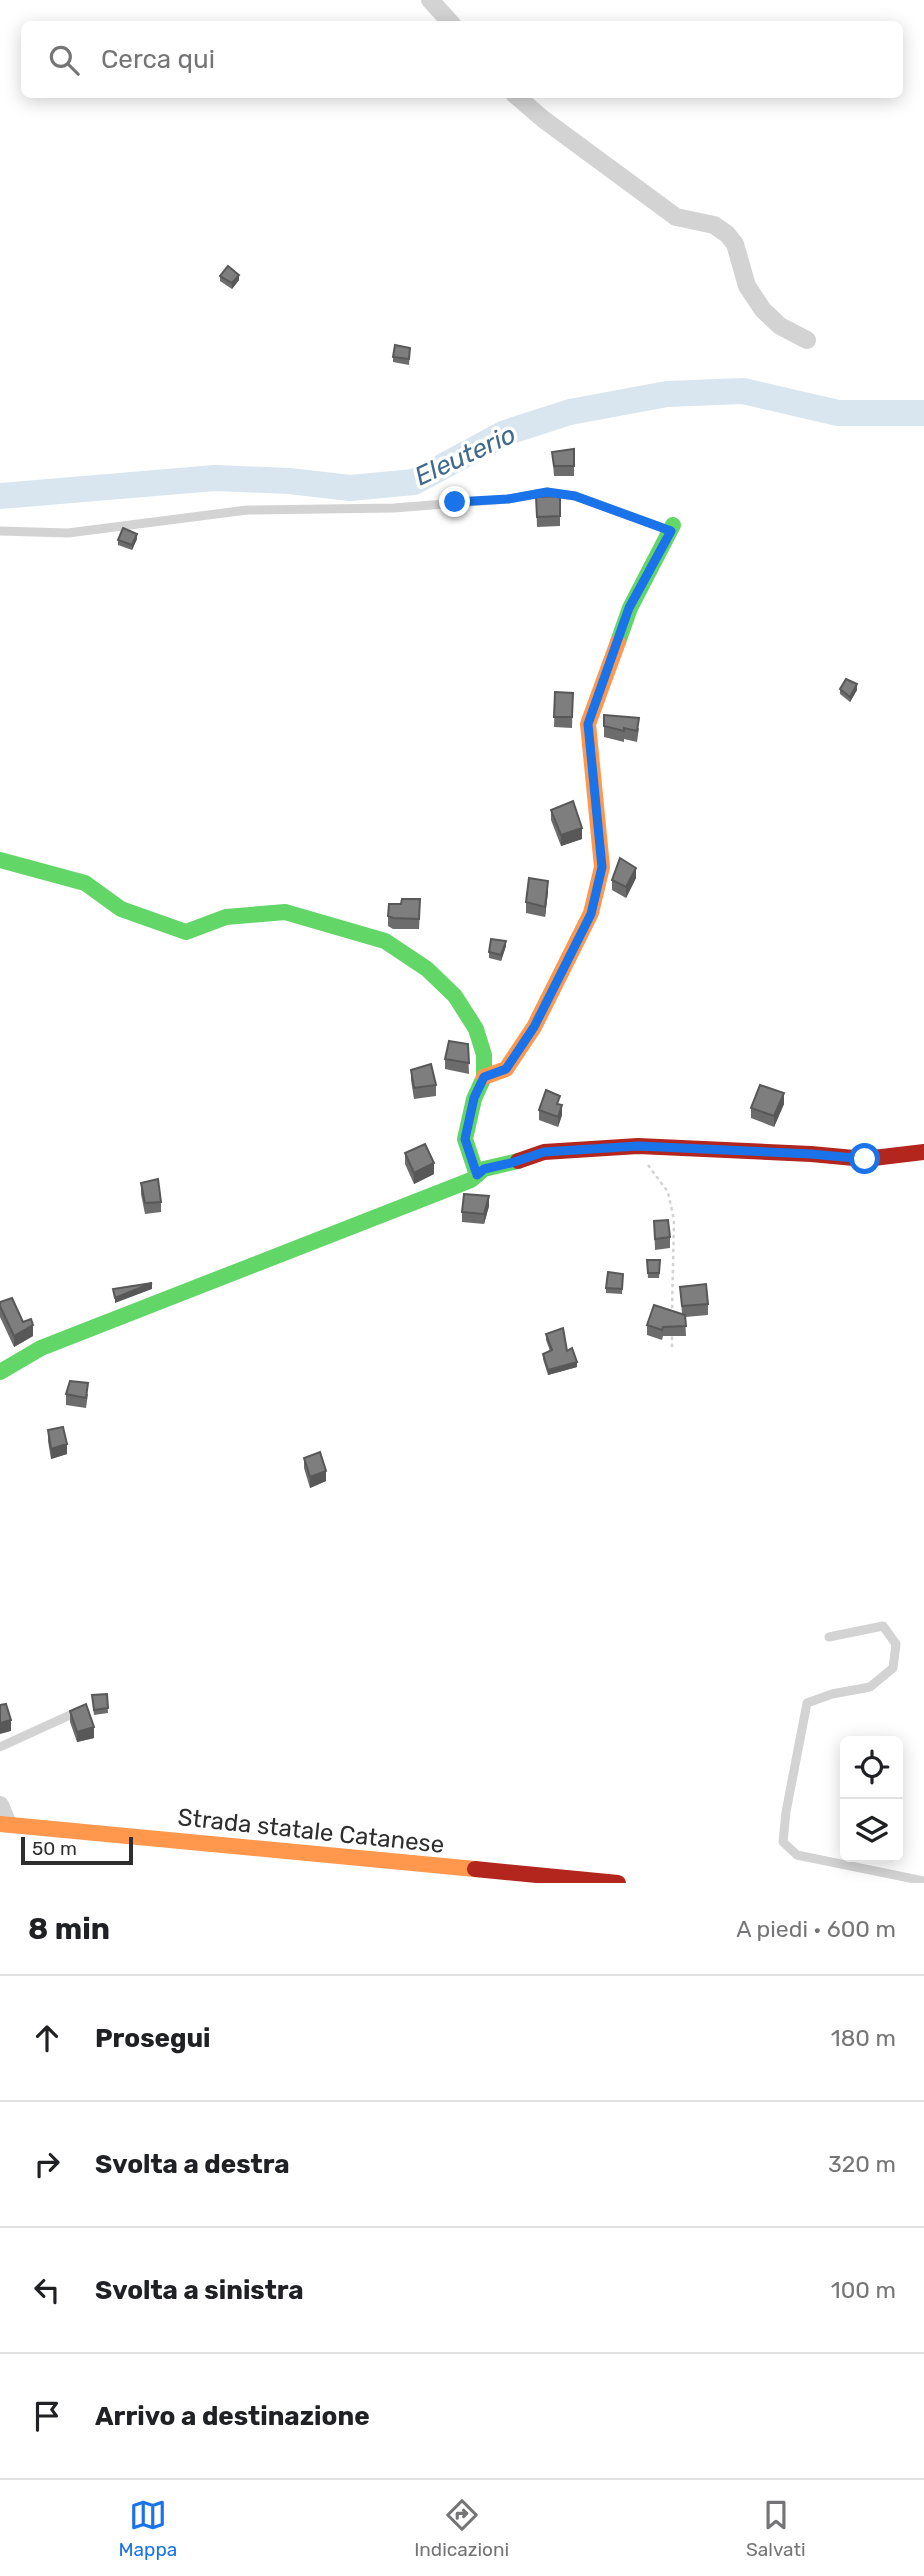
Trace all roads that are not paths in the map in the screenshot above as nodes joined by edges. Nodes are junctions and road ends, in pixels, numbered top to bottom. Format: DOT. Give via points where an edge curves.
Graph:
graph roads {
  1 [pos="430,0"];
  2 [pos="449,21"];
  3 [pos="519,98"];
  4 [pos="807,340"];
  5 [pos="672,528"];
  6 [pos="0,531"];
  7 [pos="0,860"];
  8 [pos="484,1077"];
  9 [pos="924,1152"];
  10 [pos="477,1175"];
  11 [pos="0,1372"];
  12 [pos="829,1637"];
  13 [pos="84,1708"];
  14 [pos="0,1747"];
  15 [pos="0,1805"];
  16 [pos="4,1824"];
  17 [pos="924,1881"];
  18 [pos="618,1883"];
  1 -- 2 [label="street"];
  3 -- 4 [label="street" via="676,217 714,225 727,234 735,244 747,286 763,310 780,326"];
  5 -- 6 [label="lane" via="575,496 547,492 394,508 247,509 68,533"];
  5 -- 8 [label="street" via="629,608 588,724 602,867 591,914 534,1027 506,1069"];
  7 -- 8 [label="street" via="85,883 121,909 186,932 226,917 285,912 385,940 427,969 455,996 476,1029 484,1055"];
  8 -- 10 [label="street" via="465,1139"];
  9 -- 10 [label="street" via="865,1159 632,1147 544,1152"];
  10 -- 11 [label="street" via="41,1348"];
  12 -- 17 [label="lane" via="883,1626 897,1644 893,1668 870,1686 807,1703 783,1842 797,1855"];
  13 -- 14 [label="lane"];
  15 -- 16 [label="street"];
  16 -- 18 [label="street, Strada statale Catanese"];
}
